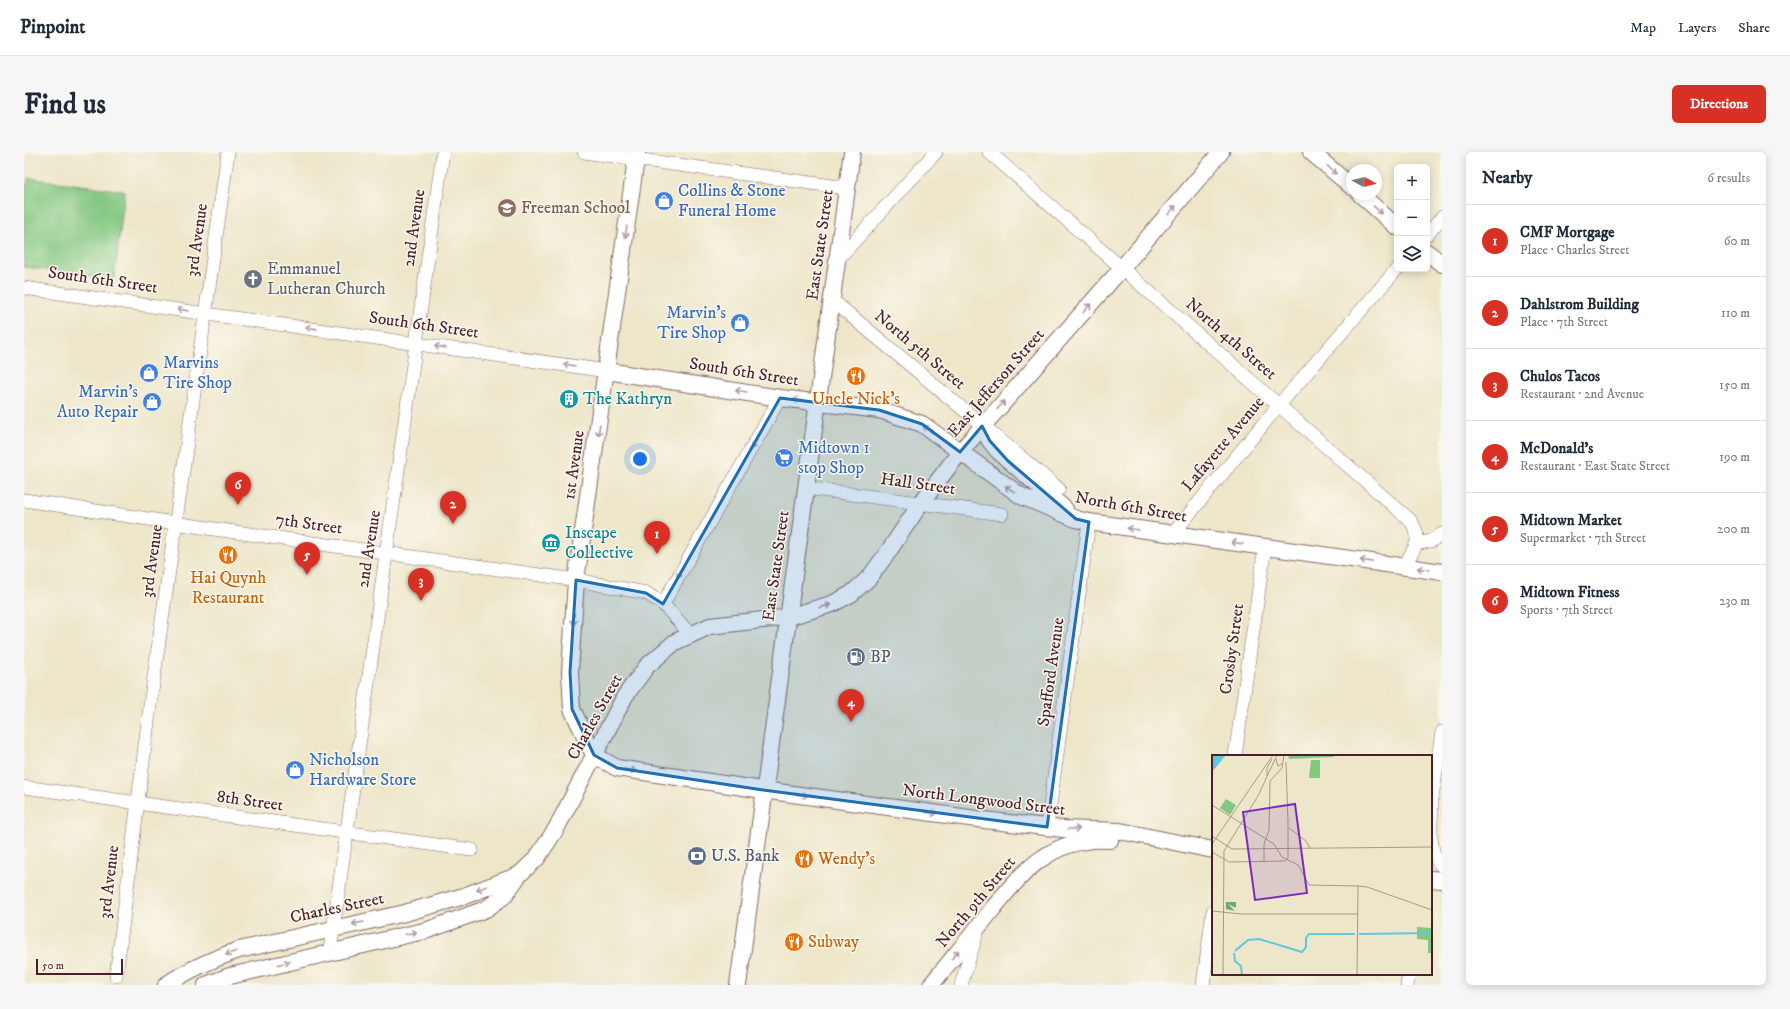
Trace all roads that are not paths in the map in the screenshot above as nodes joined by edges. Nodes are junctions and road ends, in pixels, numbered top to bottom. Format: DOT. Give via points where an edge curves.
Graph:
graph roads {
  1 [pos="228,152"];
  2 [pos="443,152"];
  3 [pos="584,152"];
  4 [pos="852,152"];
  5 [pos="936,152"];
  6 [pos="989,152"];
  7 [pos="1221,152"];
  8 [pos="1311,152"];
  9 [pos="636,155"];
  10 [pos="1346,182"];
  11 [pos="847,188"];
  12 [pos="1367,200"];
  13 [pos="1442,217"];
  14 [pos="1394,224"];
  15 [pos="1430,231"];
  16 [pos="1430,254"];
  17 [pos="838,259"];
  18 [pos="1442,264"];
  19 [pos="1122,268"];
  20 [pos="1394,272"];
  21 [pos="24,288"];
  22 [pos="832,300"];
  23 [pos="204,313"];
  24 [pos="417,344"];
  25 [pos="607,370"];
  26 [pos="780,398"];
  27 [pos="818,402"];
  28 [pos="1279,405"];
  29 [pos="982,426"];
  30 [pos="960,452"];
  31 [pos="806,488"];
  32 [pos="1059,489"];
  33 [pos="24,500"];
  34 [pos="921,503"];
  35 [pos="1002,514"];
  36 [pos="1083,521"];
  37 [pos="176,522"];
  38 [pos="1172,534"];
  39 [pos="1442,534"];
  40 [pos="1416,544"];
  41 [pos="1264,547"];
  42 [pos="386,553"];
  43 [pos="1404,566"];
  44 [pos="1442,572"];
  45 [pos="576,580"];
  46 [pos="663,604"];
  47 [pos="788,617"];
  48 [pos="691,635"];
  49 [pos="1442,732"];
  50 [pos="594,755"];
  51 [pos="1235,755"];
  52 [pos="24,787"];
  53 [pos="763,790"];
  54 [pos="1432,803"];
  55 [pos="137,804"];
  56 [pos="1047,827"];
  57 [pos="346,833"];
  58 [pos="1149,843"];
  59 [pos="1432,845"];
  60 [pos="1206,849"];
  61 [pos="472,850"];
  62 [pos="1442,866"];
  63 [pos="519,875"];
  64 [pos="1432,879"];
  65 [pos="1442,880"];
  66 [pos="1212,918"];
  67 [pos="980,926"];
  68 [pos="333,928"];
  69 [pos="330,951"];
  70 [pos="1409,975"];
  71 [pos="116,976"];
  72 [pos="166,985"];
  73 [pos="206,985"];
  74 [pos="738,985"];
  75 [pos="931,985"];
  76 [pos="961,985"];
  77 [pos="1202,985"];
  78 [pos="1407,985"];
  1 -- 23 [label="street, 3rd Avenue"];
  2 -- 24 [label="street, 2nd Avenue"];
  3 -- 9 [label="street"];
  4 -- 11 [label="main road, East State Street"];
  5 -- 17 [label="street"];
  6 -- 19 [label="street, North 4th Street"];
  19 -- 7 [label="main road, East Jefferson Street, one-way"];
  8 -- 10 [label="main road, one-way"];
  9 -- 11 [label="street"];
  9 -- 25 [label="main road, 1st Avenue, one-way"];
  11 -- 17 [label="main road, East State Street"];
  12 -- 14 [label="main road, one-way"];
  13 -- 15 [label="street"];
  16 -- 18 [label="main road"];
  17 -- 22 [label="main road, East State Street"];
  19 -- 28 [label="street, North 4th Street"];
  29 -- 19 [label="main road, East Jefferson Street, one-way"];
  20 -- 28 [label="street, Lafayette Avenue"];
  23 -- 21 [label="street, South 6th Street, one-way"];
  22 -- 27 [label="main road, East State Street"];
  22 -- 29 [label="street, North 5th Street"];
  24 -- 23 [label="street, South 6th Street, one-way"];
  23 -- 37 [label="street, 3rd Avenue"];
  25 -- 24 [label="street, South 6th Street, one-way"];
  24 -- 42 [label="street, 2nd Avenue"];
  26 -- 25 [label="main road, South 6th Street, one-way"];
  25 -- 45 [label="main road, 1st Avenue, one-way"];
  27 -- 26 [label="main road, South 6th Street, one-way"];
  26 -- 46 [label="street, one-way"];
  30 -- 27 [label="main road, North 6th Street, one-way" via="922,424 880,410"];
  27 -- 31 [label="main road, East State Street"];
  28 -- 38 [label="street, Lafayette Avenue"];
  28 -- 40 [label="street, North 4th Street" via="1410,520 1417,530"];
  29 -- 30 [label="main road, East Jefferson Street"];
  29 -- 32 [label="street, North 5th Street"];
  29 -- 36 [label="main road" via="990,441 1008,461"];
  30 -- 34 [label="main road, East Jefferson Street"];
  36 -- 30 [label="main road, North 6th Street, one-way" via="1021,496"];
  31 -- 34 [label="street, Hall Street"];
  31 -- 47 [label="main road, East State Street"];
  33 -- 37 [label="street, 7th Street"];
  34 -- 35 [label="street, Hall Street"];
  47 -- 34 [label="main road, East Jefferson Street, one-way" via="832,604 851,594 869,578"];
  38 -- 36 [label="main road, North 6th Street, one-way"];
  36 -- 56 [label="street, Spafford Avenue"];
  37 -- 42 [label="street, 7th Street"];
  37 -- 55 [label="street, 3rd Avenue"];
  41 -- 38 [label="main road, North 6th Street, one-way"];
  39 -- 40 [label="street" via="1430,541"];
  40 -- 43 [label="street"];
  43 -- 41 [label="main road, North 6th Street, one-way"];
  41 -- 51 [label="street, Crosby Street"];
  42 -- 45 [label="street, 7th Street"];
  42 -- 57 [label="street, 2nd Avenue"];
  44 -- 43 [label="main road, North 6th Street, one-way"];
  45 -- 46 [label="street, 7th Street" via="646,593"];
  45 -- 50 [label="main road, 1st Avenue, one-way" via="570,672 572,708"];
  46 -- 48 [label="street, 7th Street"];
  47 -- 48 [label="main road, Charles Street" via="710,626"];
  47 -- 53 [label="main road, East State Street"];
  48 -- 50 [label="main road, Charles Street" via="675,642 647,666 625,696"];
  49 -- 54 [label="street"];
  50 -- 53 [label="main road, North Longwood Street, one-way" via="617,768"];
  50 -- 63 [label="main road, Charles Street" via="556,829 537,858"];
  52 -- 55 [label="street, 8th Street"];
  53 -- 56 [label="main road, North Longwood Street, one-way"];
  53 -- 74 [label="main road, East State Street"];
  55 -- 57 [label="street, 8th Street"];
  55 -- 71 [label="street, 3rd Avenue"];
  56 -- 60 [label="main road, North Longwood Street, one-way" via="1062,830 1120,831"];
  57 -- 61 [label="street, 8th Street"];
  57 -- 68 [label="street, 2nd Avenue"];
  58 -- 60 [label="main road, North Longwood Street"];
  58 -- 67 [label="main road, North 9th Street" via="1091,840 1072,844 1044,856 1021,874"];
  59 -- 62 [label="street" via="1435,860"];
  63 -- 68 [label="main road, Charles Street, one-way" via="464,896 405,913"];
  69 -- 63 [label="main road, Charles Street, one-way" via="428,930 464,918 486,909 504,896"];
  64 -- 65 [label="main road"];
  66 -- 77 [label="street"];
  75 -- 67 [label="main road, North 9th Street, one-way"];
  67 -- 76 [label="street"];
  68 -- 69 [label="street, 2nd Avenue"];
  68 -- 72 [label="main road, Charles Street, one-way" via="212,959"];
  73 -- 69 [label="main road, Charles Street, one-way" via="230,976"];
  70 -- 78 [label="street"];
}
